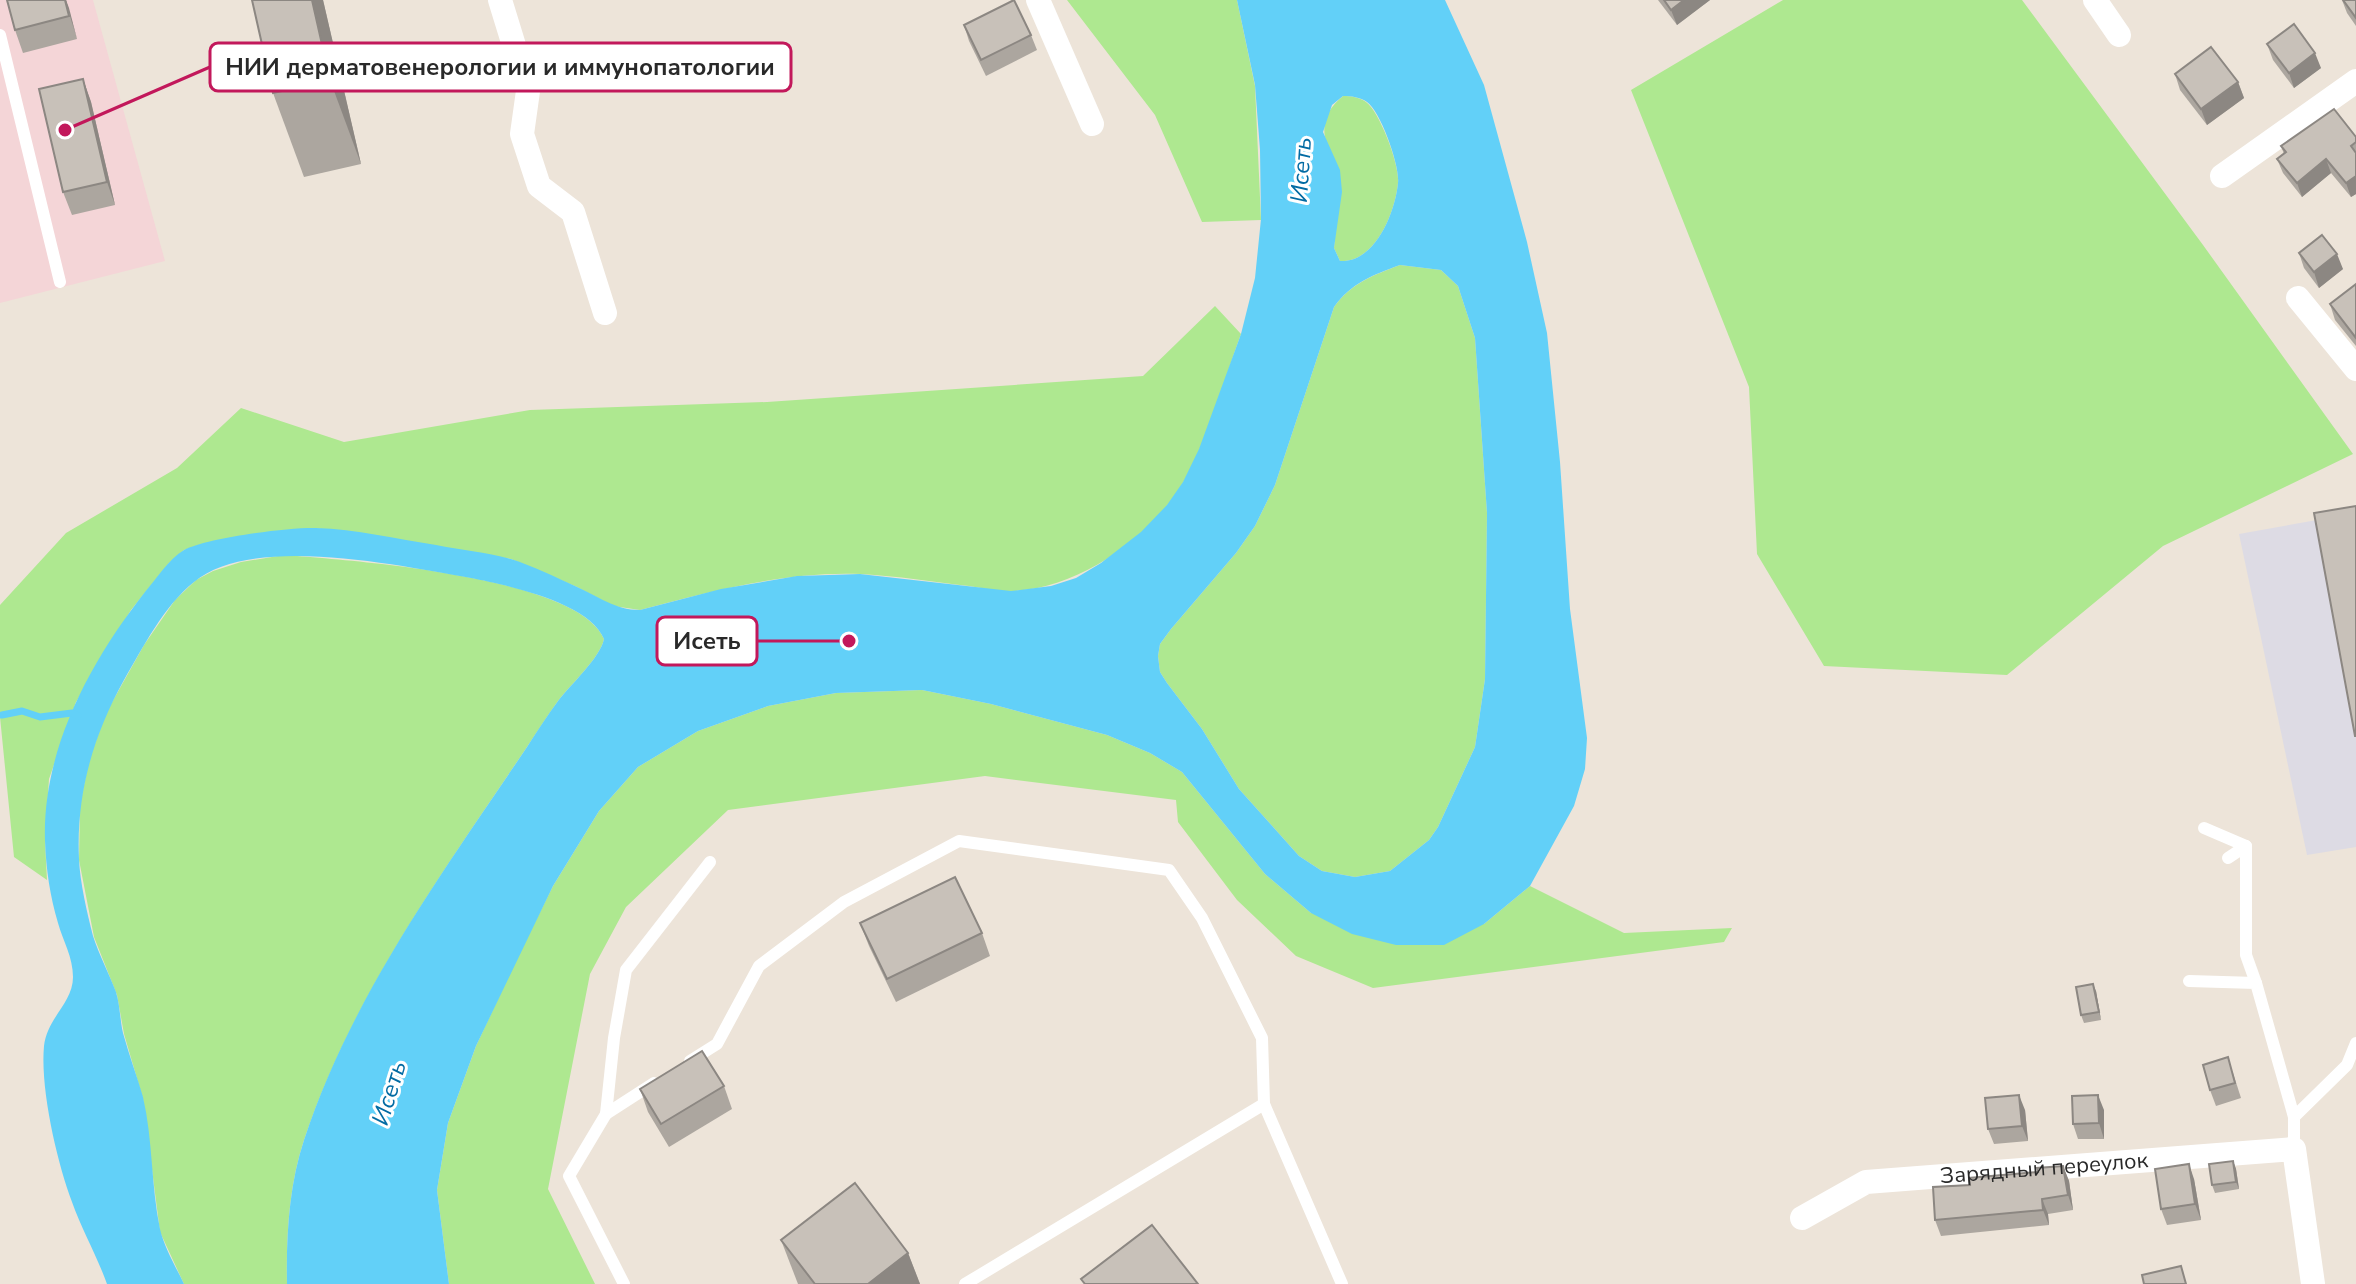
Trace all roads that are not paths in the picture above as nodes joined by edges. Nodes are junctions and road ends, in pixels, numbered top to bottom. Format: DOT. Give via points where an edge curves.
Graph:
graph roads {
  1 [pos="500,0"];
  2 [pos="1038,0"];
  3 [pos="2095,0"];
  4 [pos="0,35"];
  5 [pos="2119,35"];
  6 [pos="2356,81"];
  7 [pos="1092,124"];
  8 [pos="2222,176"];
  9 [pos="60,282"];
  10 [pos="2298,298"];
  11 [pos="605,313"];
  12 [pos="2356,369"];
  13 [pos="2204,828"];
  14 [pos="2246,846"];
  15 [pos="2228,858"];
  16 [pos="710,862"];
  17 [pos="2189,981"];
  18 [pos="2256,983"];
  19 [pos="2356,1043"];
  20 [pos="680,1067"];
  21 [pos="668,1075"];
  22 [pos="1264,1104"];
  23 [pos="606,1114"];
  24 [pos="2294,1117"];
  25 [pos="2294,1149"];
  26 [pos="1802,1218"];
  27 [pos="624,1284"];
  28 [pos="965,1284"];
  29 [pos="1342,1284"];
  30 [pos="2313,1284"];
  1 -- 11 [label="street" via="528,91 522,134 539,186 573,212"];
  2 -- 7 [label="street"];
  3 -- 5 [label="street"];
  4 -- 9 [label="lane"];
  6 -- 8 [label="street"];
  10 -- 12 [label="street"];
  13 -- 14 [label="lane"];
  14 -- 15 [label="lane"];
  14 -- 18 [label="lane" via="2246,955"];
  16 -- 23 [label="lane" via="626,970"];
  17 -- 18 [label="lane"];
  18 -- 24 [label="lane"];
  19 -- 24 [label="lane" via="2347,1065"];
  20 -- 22 [label="lane" via="717,1044 759,966 844,902 959,841 1169,870 1202,918 1262,1038"];
  21 -- 23 [label="lane"];
  22 -- 28 [label="lane"];
  22 -- 29 [label="lane"];
  23 -- 27 [label="lane" via="569,1176"];
  24 -- 25 [label="lane"];
  25 -- 26 [label="street, Зарядный переулок" via="1866,1182"];
  25 -- 30 [label="street"];
}
